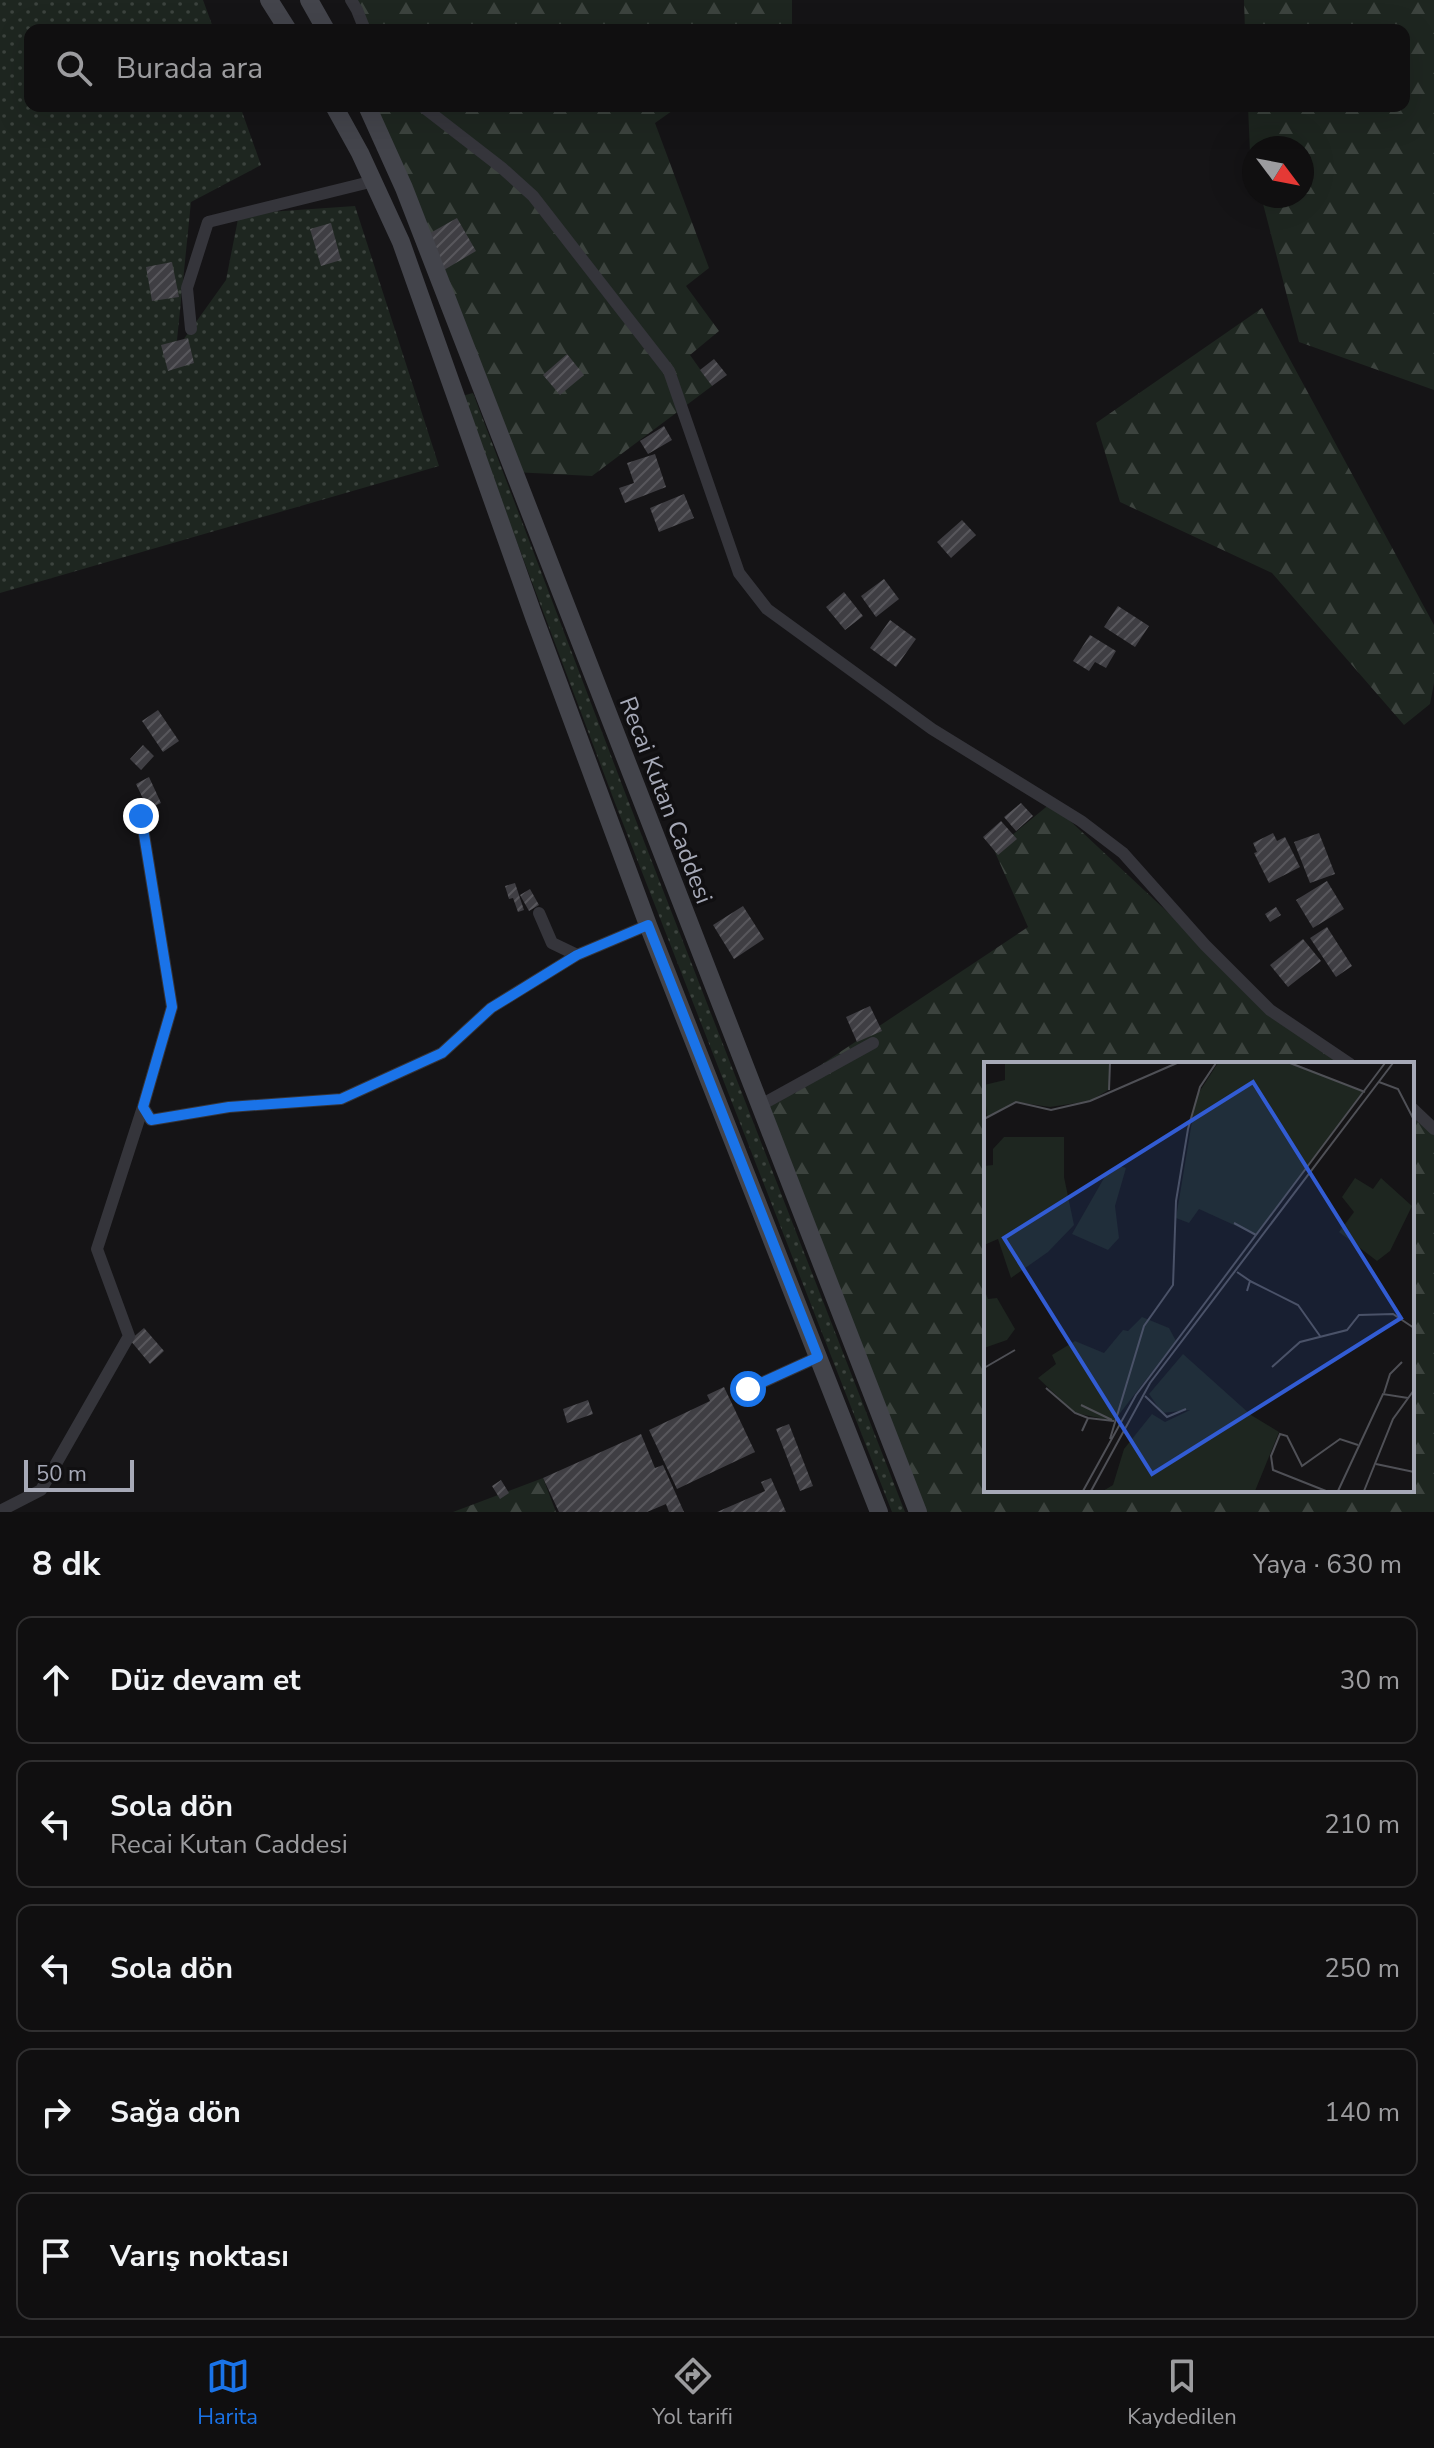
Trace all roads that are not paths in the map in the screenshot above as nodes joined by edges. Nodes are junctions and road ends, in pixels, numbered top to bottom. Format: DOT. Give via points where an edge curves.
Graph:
graph roads {
  1 [pos="269,0"];
  2 [pos="309,0"];
  3 [pos="351,0"];
  4 [pos="284,24"];
  5 [pos="323,24"];
  6 [pos="363,24"];
  7 [pos="337,112"];
  8 [pos="370,112"];
  9 [pos="430,112"];
  10 [pos="374,181"];
  11 [pos="191,329"];
  12 [pos="141,816"];
  13 [pos="539,913"];
  14 [pos="648,925"];
  15 [pos="577,955"];
  16 [pos="873,1043"];
  17 [pos="1347,1062"];
  18 [pos="759,1106"];
  19 [pos="143,1107"];
  20 [pos="1414,1110"];
  21 [pos="1434,1129"];
  22 [pos="818,1357"];
  23 [pos="748,1389"];
  24 [pos="0,1511"];
  25 [pos="879,1512"];
  26 [pos="918,1512"];
  1 -- 4 [label="main road"];
  2 -- 5 [label="main road"];
  3 -- 6 [label="street"];
  7 -- 10 [label="main road"];
  8 -- 18 [label="main road, Recai Kutan Caddesi"];
  9 -- 17 [label="street" via="533,196 669,371 739,573 767,609 932,729 1123,853 1270,1010"];
  10 -- 11 [label="street" via="208,222 187,288"];
  10 -- 14 [label="main road" via="401,242"];
  12 -- 19 [label="street" via="172,1007"];
  13 -- 15 [label="street" via="552,943"];
  14 -- 15 [label="street"];
  14 -- 22 [label="main road"];
  15 -- 19 [label="street" via="491,1008 442,1053 341,1099 229,1107 151,1120"];
  16 -- 18 [label="street"];
  18 -- 26 [label="main road, Recai Kutan Caddesi"];
  19 -- 24 [label="street" via="97,1249 129,1336 41,1490"];
  20 -- 21 [label="street"];
  22 -- 23 [label="street"];
  22 -- 25 [label="main road"];
}
